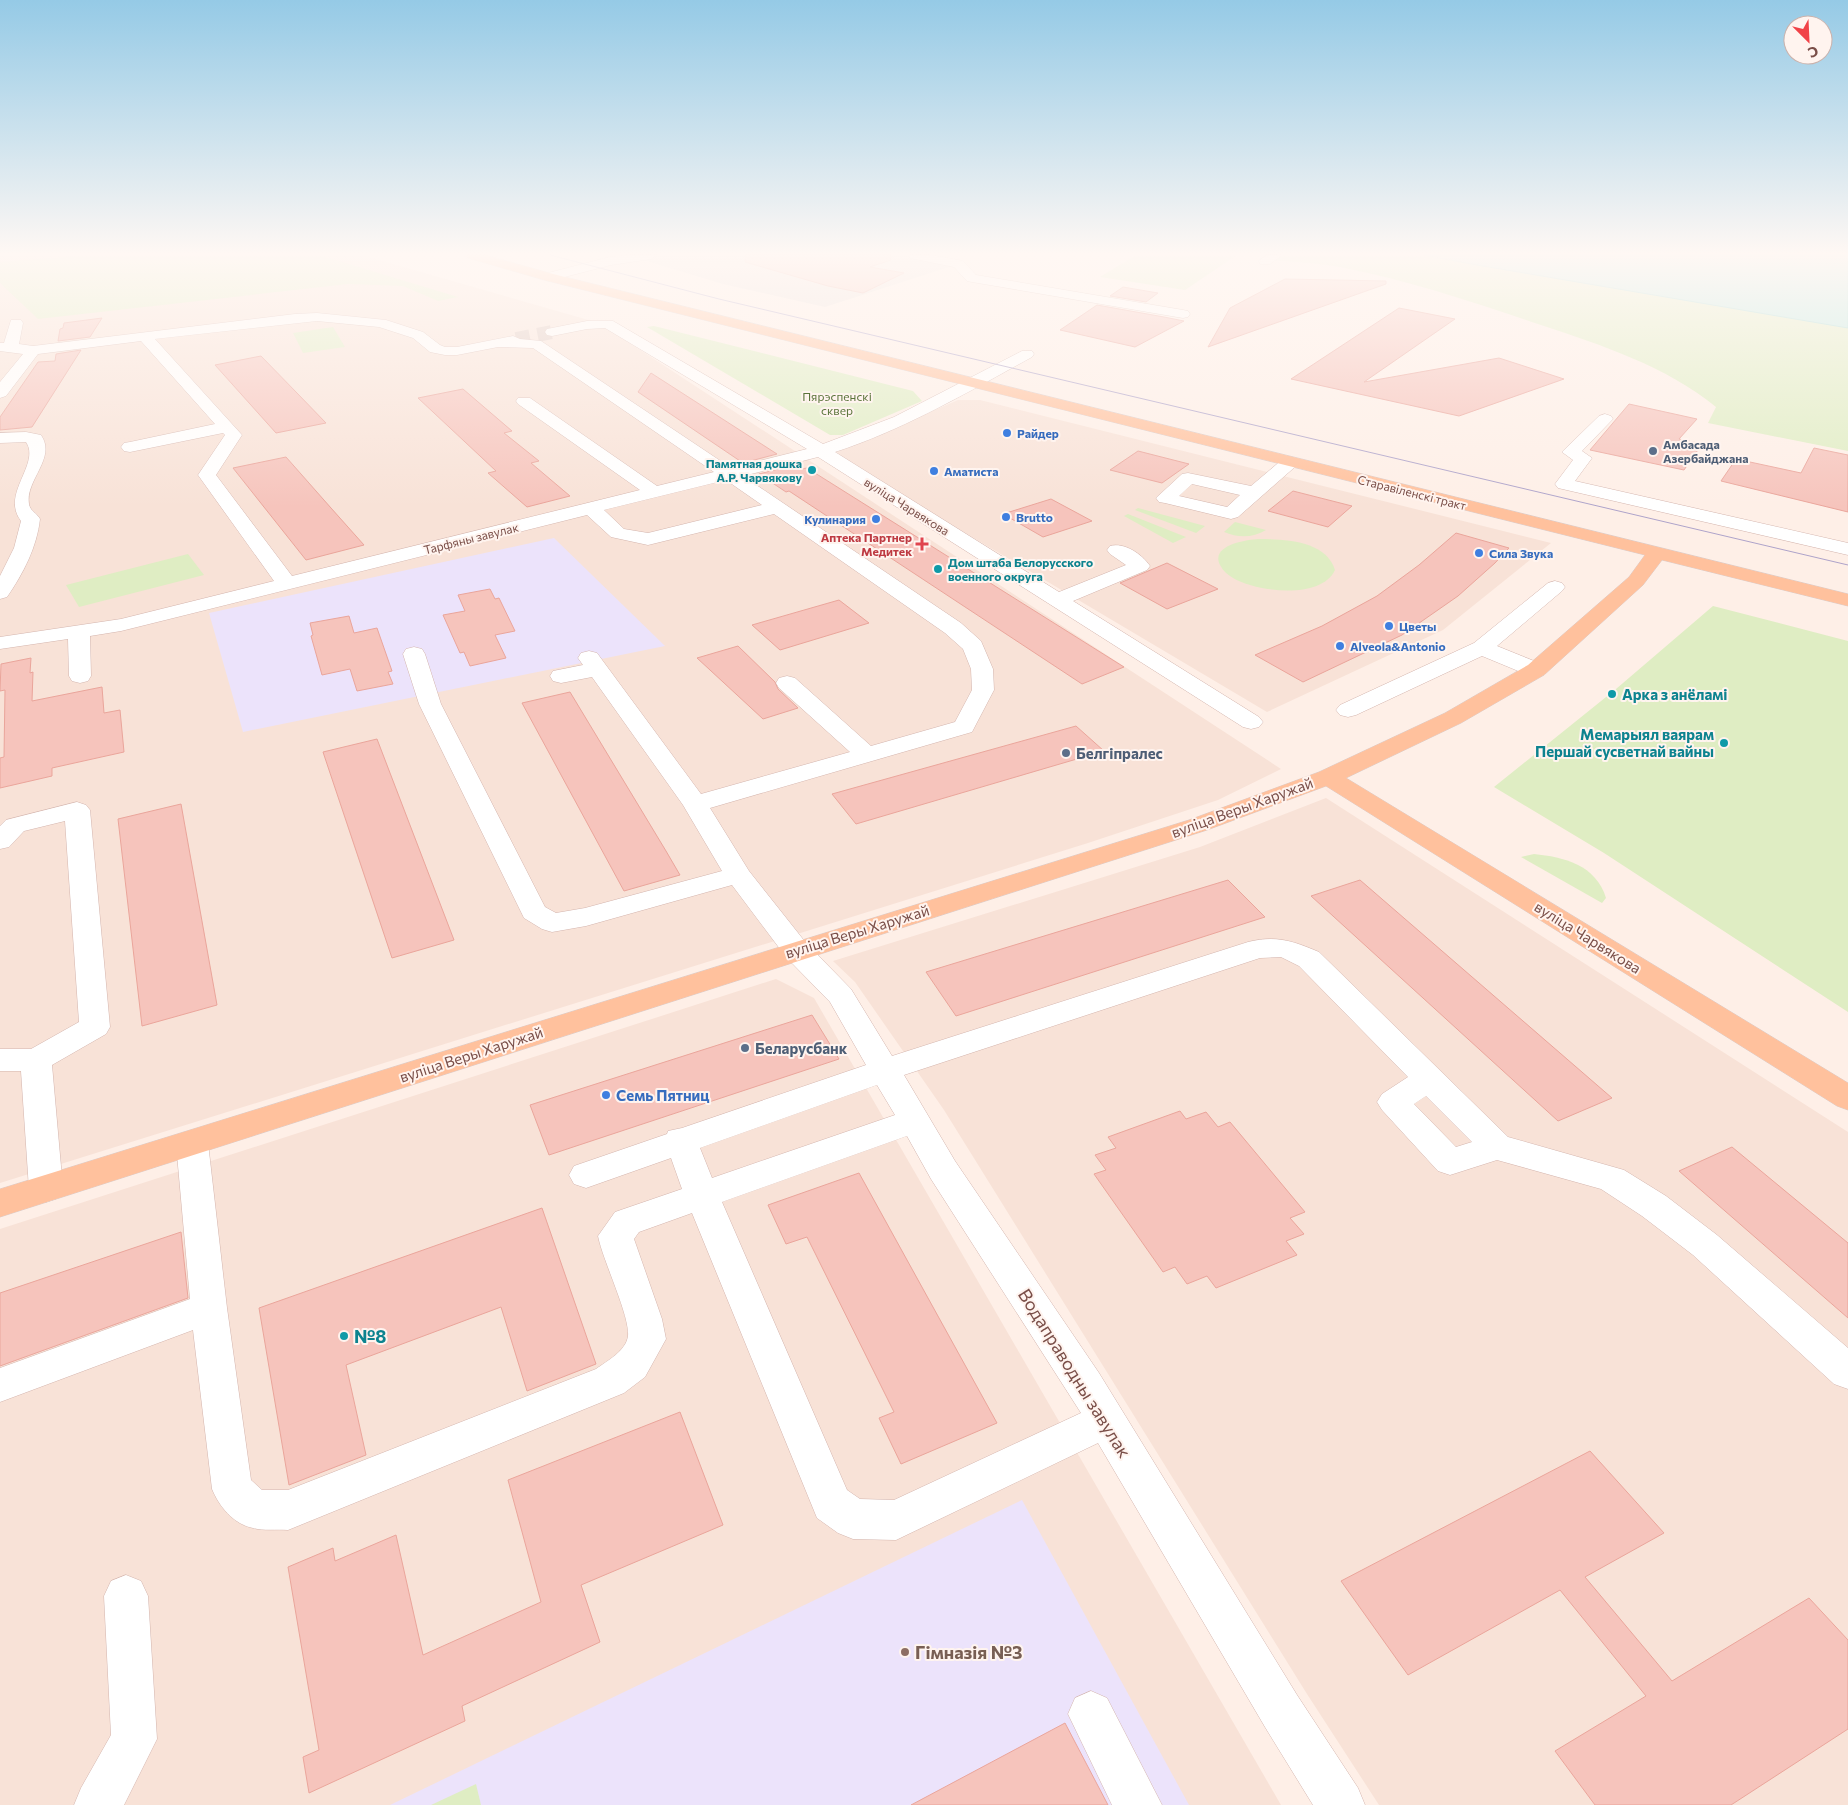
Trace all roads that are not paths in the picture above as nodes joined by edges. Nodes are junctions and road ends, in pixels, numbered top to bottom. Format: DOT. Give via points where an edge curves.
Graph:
graph roads {
  1 [pos="118,339"];
  2 [pos="147,339"];
  3 [pos="424,339"];
  4 [pos="515,339"];
  5 [pos="633,339"];
  6 [pos="799,339"];
  7 [pos="496,343"];
  8 [pos="6,347"];
  9 [pos="33,350"];
  10 [pos="1027,354"];
  11 [pos="975,383"];
  12 [pos="0,393"];
  13 [pos="524,401"];
  14 [pos="1605,419"];
  15 [pos="225,427"];
  16 [pos="878,431"];
  17 [pos="896,436"];
  18 [pos="0,438"];
  19 [pos="130,447"];
  20 [pos="820,451"];
  21 [pos="1290,462"];
  22 [pos="728,474"];
  23 [pos="654,492"];
  24 [pos="1252,492"];
  25 [pos="778,507"];
  26 [pos="591,508"];
  27 [pos="1848,549"];
  28 [pos="1117,550"];
  29 [pos="1657,553"];
  30 [pos="287,584"];
  31 [pos="1555,588"];
  32 [pos="0,593"];
  33 [pos="1058,600"];
  34 [pos="1848,600"];
  35 [pos="79,632"];
  36 [pos="0,643"];
  37 [pos="1482,648"];
  38 [pos="414,654"];
  39 [pos="1536,670"];
  40 [pos="80,676"];
  41 [pos="561,676"];
  42 [pos="787,683"];
  43 [pos="1348,710"];
  44 [pos="1251,722"];
  45 [pos="867,755"];
  46 [pos="1328,777"];
  47 [pos="695,804"];
  48 [pos="0,841"];
  49 [pos="738,875"];
  50 [pos="796,950"];
  51 [pos="0,1060"];
  52 [pos="36,1060"];
  53 [pos="884,1070"];
  54 [pos="1428,1079"];
  55 [pos="1848,1098"];
  56 [pos="914,1121"];
  57 [pos="680,1140"];
  58 [pos="192,1143"];
  59 [pos="1497,1147"];
  60 [pos="586,1175"];
  61 [pos="46,1188"];
  62 [pos="702,1196"];
  63 [pos="0,1203"];
  64 [pos="209,1308"];
  65 [pos="1848,1372"];
  66 [pos="0,1385"];
  67 [pos="1106,1420"];
  68 [pos="126,1596"];
  69 [pos="1091,1714"];
  70 [pos="98,1805"];
  71 [pos="1138,1805"];
  72 [pos="1341,1805"];
  1 -- 9 [label="street"];
  2 -- 15 [label="street"];
  3 -- 7 [label="street" via="445,351"];
  4 -- 7 [label="street"];
  5 -- 20 [label="street, вуліца Чарвякова"];
  6 -- 11 [label="main road, Старавіленскі тракт"];
  7 -- 22 [label="street" via="536,344"];
  8 -- 9 [label="street"];
  9 -- 12 [label="street"];
  10 -- 11 [label="street, Тарфяны завулак"];
  11 -- 16 [label="street, Тарфяны завулак"];
  11 -- 21 [label="main road, Старавіленскі тракт"];
  13 -- 23 [label="street"];
  14 -- 27 [label="street" via="1571,452 1583,458 1564,484"];
  15 -- 19 [label="street"];
  15 -- 30 [label="street" via="234,435 207,475"];
  16 -- 17 [label="street"];
  16 -- 20 [label="street, Тарфяны завулак"];
  18 -- 32 [label="street" via="26,437 35,440 38,450 20,498 21,510 31,519 30,530 20,557"];
  20 -- 22 [label="street, Тарфяны завулак"];
  20 -- 33 [label="street, вуліца Чарвякова"];
  21 -- 24 [label="street" via="1267,484"];
  21 -- 29 [label="main road, Старавіленскі тракт"];
  22 -- 23 [label="street, Тарфяны завулак"];
  22 -- 25 [label="street"];
  23 -- 26 [label="street, Тарфяны завулак"];
  25 -- 26 [label="street" via="648,539 618,533"];
  25 -- 45 [label="street" via="953,628 973,646 982,669 983,690 964,727"];
  26 -- 30 [label="street, Тарфяны завулак"];
  28 -- 33 [label="street" via="1140,566"];
  29 -- 34 [label="main road, Старавіленскі тракт"];
  29 -- 39 [label="main road, вуліца Веры Харужай" via="1636,581"];
  30 -- 35 [label="street, Тарфяны завулак" via="122,625"];
  31 -- 37 [label="street"];
  33 -- 44 [label="street, вуліца Чарвякова"];
  35 -- 36 [label="street, Тарфяны завулак"];
  35 -- 40 [label="street"];
  37 -- 39 [label="street"];
  37 -- 43 [label="street"];
  38 -- 49 [label="street" via="430,704 534,912 552,923 586,917"];
  39 -- 46 [label="main road, вуліца Веры Харужай" via="1453,718"];
  41 -- 47 [label="street, Водаправодны завулак" via="594,664"];
  42 -- 45 [label="street"];
  45 -- 47 [label="street"];
  46 -- 50 [label="main road, вуліца Веры Харужай" via="1198,825"];
  46 -- 55 [label="main road, вуліца Чарвякова"];
  47 -- 49 [label="street, Водаправодны завулак"];
  48 -- 52 [label="street" via="15,825 77,810 95,1027"];
  49 -- 50 [label="street, Водаправодны завулак"];
  50 -- 53 [label="street, Водаправодны завулак" via="840,996"];
  50 -- 58 [label="main road, вуліца Веры Харужай"];
  51 -- 52 [label="street"];
  52 -- 61 [label="street"];
  53 -- 54 [label="street" via="1258,950 1285,948 1309,960"];
  53 -- 56 [label="street, Водаправодны завулак"];
  53 -- 57 [label="street"];
  54 -- 59 [label="street"];
  54 -- 59 [label="street" via="1393,1102 1450,1162"];
  56 -- 62 [label="street"];
  56 -- 67 [label="street, Водаправодны завулак"];
  57 -- 60 [label="street"];
  57 -- 62 [label="street"];
  58 -- 61 [label="main road, вуліца Веры Харужай"];
  58 -- 64 [label="street"];
  59 -- 65 [label="street" via="1612,1179 1705,1245"];
  61 -- 63 [label="main road, вуліца Веры Харужай"];
  62 -- 64 [label="street" via="627,1222 616,1236 618,1250 644,1319 647,1339 632,1366 610,1381 288,1510 253,1509 232,1489"];
  62 -- 67 [label="street" via="832,1504 853,1519 896,1520"];
  64 -- 66 [label="street"];
  67 -- 72 [label="street, Водаправодны завулак"];
  68 -- 70 [label="street" via="134,1739"];
  69 -- 71 [label="street"];
}
